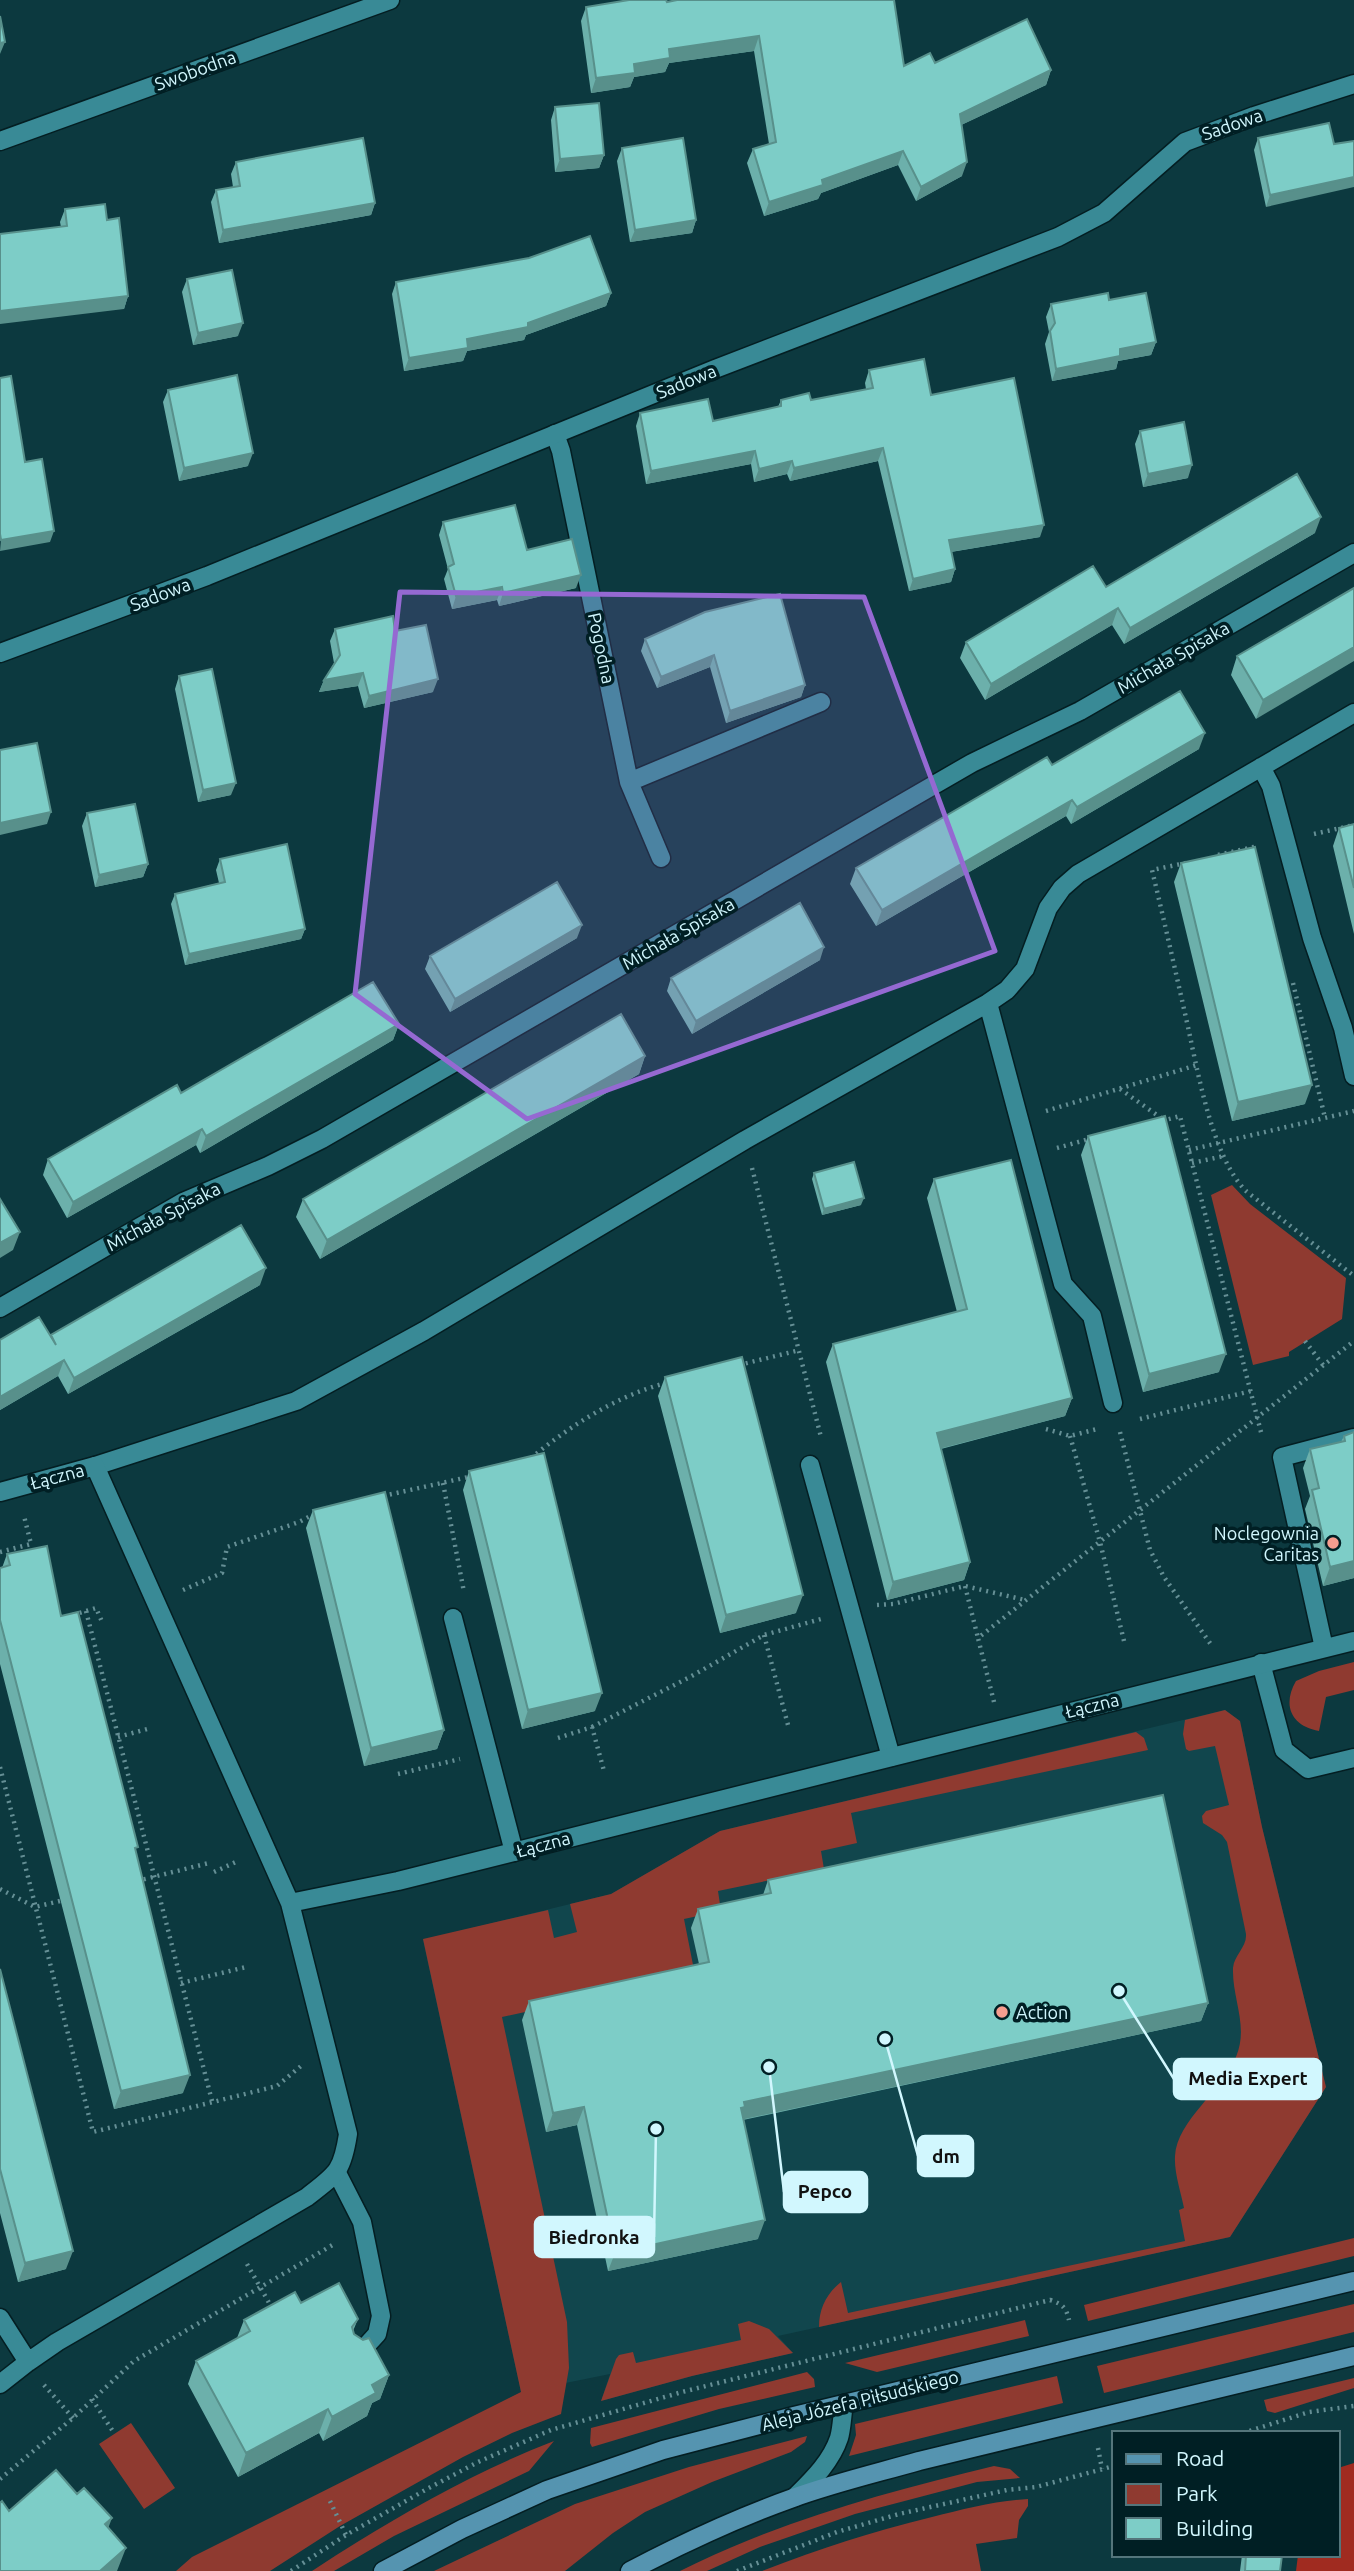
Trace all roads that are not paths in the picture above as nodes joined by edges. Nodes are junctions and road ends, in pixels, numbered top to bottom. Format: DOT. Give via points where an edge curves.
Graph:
graph roads {
  1 [pos="390,0"];
  2 [pos="1354,84"];
  3 [pos="0,141"];
  4 [pos="555,434"];
  5 [pos="1354,554"];
  6 [pos="0,653"];
  7 [pos="821,702"];
  8 [pos="1354,713"];
  9 [pos="1261,767"];
  10 [pos="629,782"];
  11 [pos="661,858"];
  12 [pos="988,1003"];
  13 [pos="1354,1076"];
  14 [pos="0,1308"];
  15 [pos="1113,1402"];
  16 [pos="1354,1438"];
  17 [pos="810,1465"];
  18 [pos="95,1466"];
  19 [pos="8,1490"];
  20 [pos="453,1618"];
  21 [pos="1354,1641"];
  22 [pos="1324,1648"];
  23 [pos="1261,1663"];
  24 [pos="891,1757"];
  25 [pos="1354,1758"];
  26 [pos="514,1852"];
  27 [pos="290,1903"];
  28 [pos="337,2173"];
  29 [pos="1354,2280"];
  30 [pos="0,2318"];
  31 [pos="355,2352"];
  32 [pos="1354,2356"];
  33 [pos="28,2362"];
  34 [pos="0,2384"];
  35 [pos="844,2404"];
  36 [pos="794,2497"];
  37 [pos="383,2571"];
  38 [pos="630,2571"];
  1 -- 3 [label="street, Swobodna"];
  2 -- 4 [label="street, Sadowa" via="1185,142 1104,213 1058,237"];
  4 -- 6 [label="street, Sadowa" via="219,571"];
  4 -- 10 [label="street, Pogodna"];
  5 -- 14 [label="street, Michała Spisaka" via="1080,710 972,763 322,1139 183,1202"];
  7 -- 10 [label="street"];
  8 -- 9 [label="street"];
  9 -- 12 [label="street" via="1078,874 1048,908 1025,969"];
  9 -- 13 [label="street" via="1271,786"];
  10 -- 11 [label="street, Pogodna"];
  12 -- 15 [label="street" via="1063,1284 1093,1316"];
  12 -- 18 [label="street" via="296,1402"];
  16 -- 22 [label="street" via="1282,1457"];
  17 -- 24 [label="street"];
  18 -- 19 [label="street, Łączna"];
  18 -- 27 [label="street, Łączna"];
  20 -- 26 [label="street"];
  21 -- 22 [label="street, Łączna"];
  22 -- 23 [label="street, Łączna"];
  23 -- 24 [label="street, Łączna"];
  23 -- 25 [label="street" via="1284,1750 1308,1769"];
  24 -- 26 [label="street, Łączna"];
  26 -- 27 [label="street, Łączna"];
  27 -- 28 [label="street" via="348,2134"];
  28 -- 31 [label="street" via="362,2222 382,2316 372,2340"];
  28 -- 33 [label="street" via="307,2197"];
  29 -- 35 [label="street, Aleja Józefa Piłsudskiego"];
  30 -- 33 [label="street"];
  32 -- 36 [label="street" via="919,2461"];
  33 -- 34 [label="street"];
  35 -- 36 [label="street" via="832,2454"];
  35 -- 37 [label="street, Aleja Józefa Piłsudskiego" via="710,2437 577,2479 474,2523"];
  36 -- 38 [label="street"];
}
